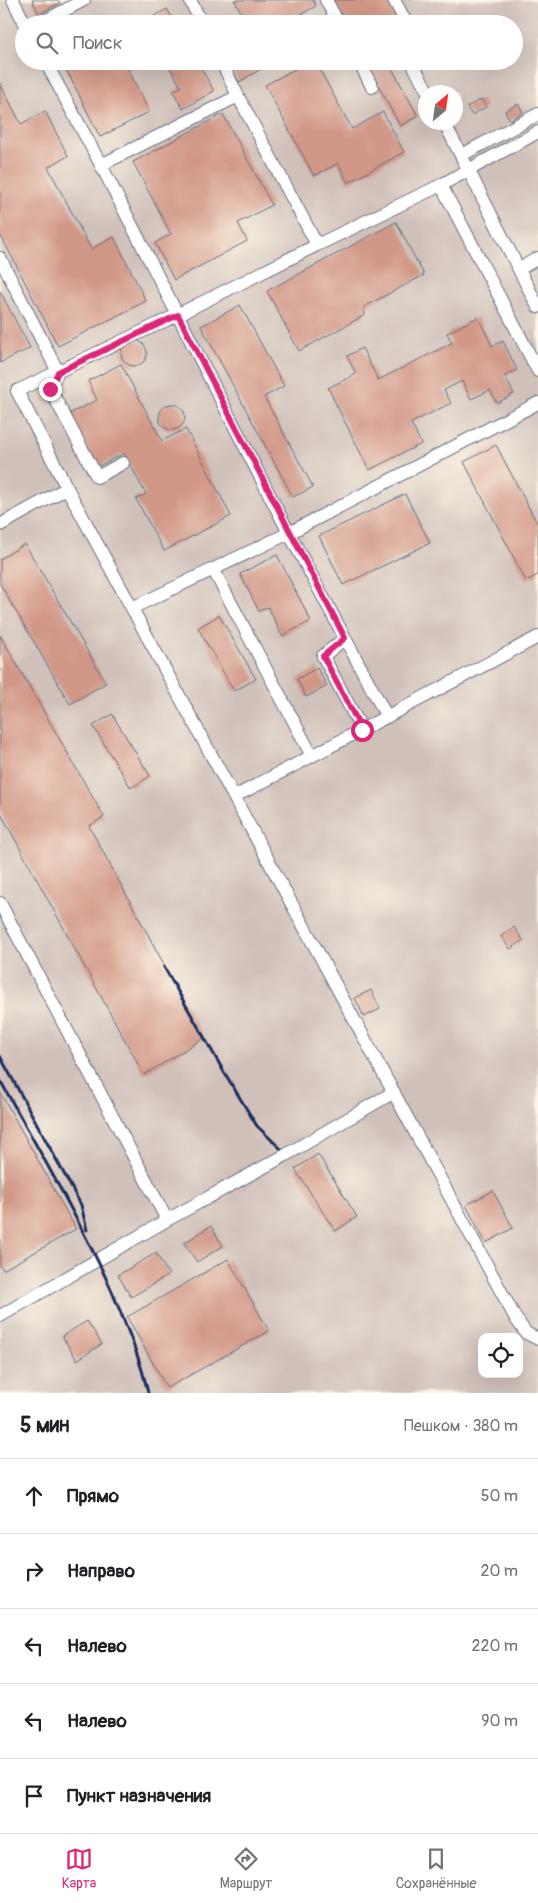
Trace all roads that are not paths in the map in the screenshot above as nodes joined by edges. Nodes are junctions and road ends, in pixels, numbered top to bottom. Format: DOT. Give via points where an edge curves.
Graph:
graph roads {
  1 [pos="13,0"];
  2 [pos="84,0"];
  3 [pos="190,0"];
  4 [pos="326,0"];
  5 [pos="394,0"];
  6 [pos="20,15"];
  7 [pos="56,15"];
  8 [pos="198,15"];
  9 [pos="334,15"];
  10 [pos="402,15"];
  11 [pos="50,70"];
  12 [pos="225,70"];
  13 [pos="364,70"];
  14 [pos="416,70"];
  15 [pos="424,85"];
  16 [pos="372,87"];
  17 [pos="238,96"];
  18 [pos="538,114"];
  19 [pos="448,130"];
  20 [pos="538,132"];
  21 [pos="462,154"];
  22 [pos="100,165"];
  23 [pos="469,170"];
  24 [pos="441,185"];
  25 [pos="317,245"];
  26 [pos="0,258"];
  27 [pos="538,258"];
  28 [pos="519,269"];
  29 [pos="538,307"];
  30 [pos="178,315"];
  31 [pos="538,371"];
  32 [pos="58,372"];
  33 [pos="538,403"];
  34 [pos="123,463"];
  35 [pos="67,488"];
  36 [pos="0,526"];
  37 [pos="289,533"];
  38 [pos="213,569"];
  39 [pos="132,608"];
  40 [pos="345,638"];
  41 [pos="538,638"];
  42 [pos="387,717"];
  43 [pos="362,730"];
  44 [pos="312,756"];
  45 [pos="234,797"];
  46 [pos="0,903"];
  47 [pos="394,1092"];
  48 [pos="167,1220"];
  49 [pos="0,1316"];
  50 [pos="538,1339"];
  1 -- 6 [label="lane"];
  2 -- 7 [label="lane"];
  3 -- 8 [label="lane"];
  4 -- 9 [label="lane"];
  5 -- 10 [label="lane"];
  11 -- 22 [label="lane"];
  12 -- 17 [label="lane"];
  13 -- 16 [label="lane"];
  14 -- 15 [label="lane"];
  17 -- 22 [label="lane"];
  17 -- 25 [label="lane"];
  18 -- 21 [label="lane"];
  19 -- 21 [label="lane"];
  20 -- 23 [label="lane"];
  21 -- 23 [label="lane"];
  22 -- 30 [label="lane"];
  23 -- 24 [label="lane"];
  23 -- 28 [label="lane"];
  24 -- 25 [label="lane"];
  24 -- 31 [label="lane"];
  25 -- 30 [label="lane"];
  26 -- 32 [label="lane"];
  27 -- 28 [label="lane"];
  28 -- 29 [label="lane"];
  30 -- 32 [label="lane"];
  30 -- 37 [label="lane"];
  32 -- 34 [label="lane" via="50,389 97,478"];
  32 -- 35 [label="lane" via="17,391"];
  33 -- 37 [label="lane"];
  35 -- 36 [label="lane"];
  35 -- 39 [label="lane"];
  37 -- 38 [label="lane"];
  37 -- 40 [label="lane"];
  38 -- 39 [label="lane"];
  38 -- 44 [label="lane"];
  39 -- 45 [label="lane"];
  40 -- 42 [label="lane"];
  40 -- 43 [label="lane" via="323,656"];
  41 -- 42 [label="lane"];
  42 -- 43 [label="lane"];
  43 -- 44 [label="lane"];
  44 -- 45 [label="lane"];
  45 -- 47 [label="lane"];
  46 -- 48 [label="lane"];
  47 -- 48 [label="lane"];
  47 -- 50 [label="lane" via="516,1319 526,1333"];
  48 -- 49 [label="lane"];
}
